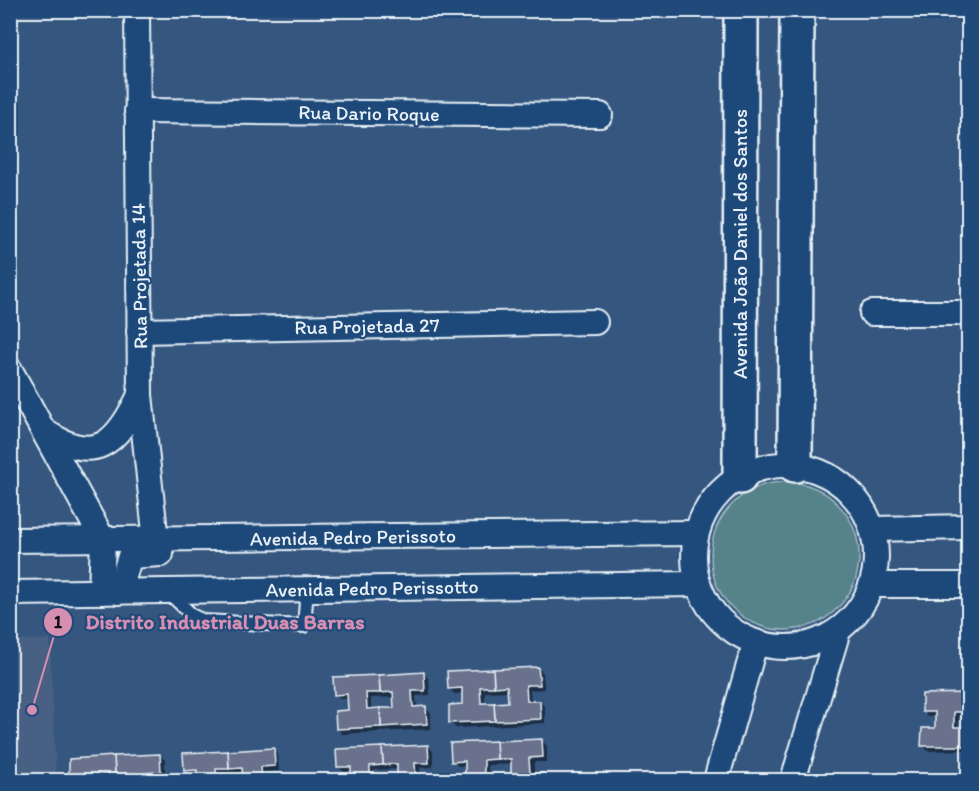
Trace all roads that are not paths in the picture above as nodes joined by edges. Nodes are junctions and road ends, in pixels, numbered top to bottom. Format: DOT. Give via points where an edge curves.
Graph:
graph roads {
  1 [pos="137,10"];
  2 [pos="741,10"];
  3 [pos="797,10"];
  4 [pos="137,111"];
  5 [pos="600,115"];
  6 [pos="872,313"];
  7 [pos="969,313"];
  8 [pos="595,321"];
  9 [pos="139,331"];
  10 [pos="10,370"];
  11 [pos="140,395"];
  12 [pos="44,431"];
  13 [pos="795,465"];
  14 [pos="740,477"];
  15 [pos="969,527"];
  16 [pos="873,529"];
  17 [pos="695,533"];
  18 [pos="246,538"];
  19 [pos="10,540"];
  20 [pos="103,540"];
  21 [pos="156,541"];
  22 [pos="697,584"];
  23 [pos="872,585"];
  24 [pos="969,585"];
  25 [pos="307,589"];
  26 [pos="167,591"];
  27 [pos="110,592"];
  28 [pos="10,593"];
  29 [pos="838,631"];
  30 [pos="755,644"];
  31 [pos="716,780"];
  32 [pos="793,780"];
  1 -- 4 [label="street, Rua Projetada 14"];
  2 -- 14 [label="street, Avenida João Daniel dos Santos"];
  3 -- 13 [label="street"];
  4 -- 5 [label="street, Rua Dario Roque"];
  4 -- 9 [label="street, Rua Projetada 14"];
  6 -- 7 [label="street"];
  8 -- 9 [label="street, Rua Projetada 27"];
  9 -- 11 [label="street, Rua Projetada 14"];
  10 -- 12 [label="street"];
  11 -- 12 [label="street" via="124,426 97,447 82,450 65,446"];
  11 -- 21 [label="street, Rua Projetada 14"];
  12 -- 20 [label="street"];
  13 -- 14 [label="street" via="766,467"];
  13 -- 16 [label="street" via="820,471 843,485 861,505"];
  14 -- 17 [label="street" via="720,491"];
  15 -- 16 [label="street"];
  16 -- 23 [label="street" via="876,557"];
  17 -- 18 [label="street, Avenida Pedro Perissoto"];
  17 -- 22 [label="street" via="693,559"];
  18 -- 21 [label="street, Avenida Pedro Perissoto"];
  18 -- 27 [label="street" via="212,549 130,556"];
  19 -- 20 [label="street, Avenida Pedro Perissoto"];
  20 -- 21 [label="street, Avenida Pedro Perissoto"];
  20 -- 27 [label="street"];
  22 -- 25 [label="street, Avenida Pedro Perissotto"];
  22 -- 30 [label="street" via="710,610 730,630"];
  23 -- 24 [label="street"];
  23 -- 29 [label="street" via="858,611"];
  25 -- 26 [label="street, Avenida Pedro Perissotto"];
  25 -- 26 [label="lane" via="304,626 204,621 193,616"];
  26 -- 27 [label="street, Avenida Pedro Perissotto"];
  27 -- 28 [label="street, Avenida Pedro Perissotto"];
  29 -- 30 [label="street" via="812,644 793,647"];
  29 -- 32 [label="street"];
  30 -- 31 [label="street"];
}
